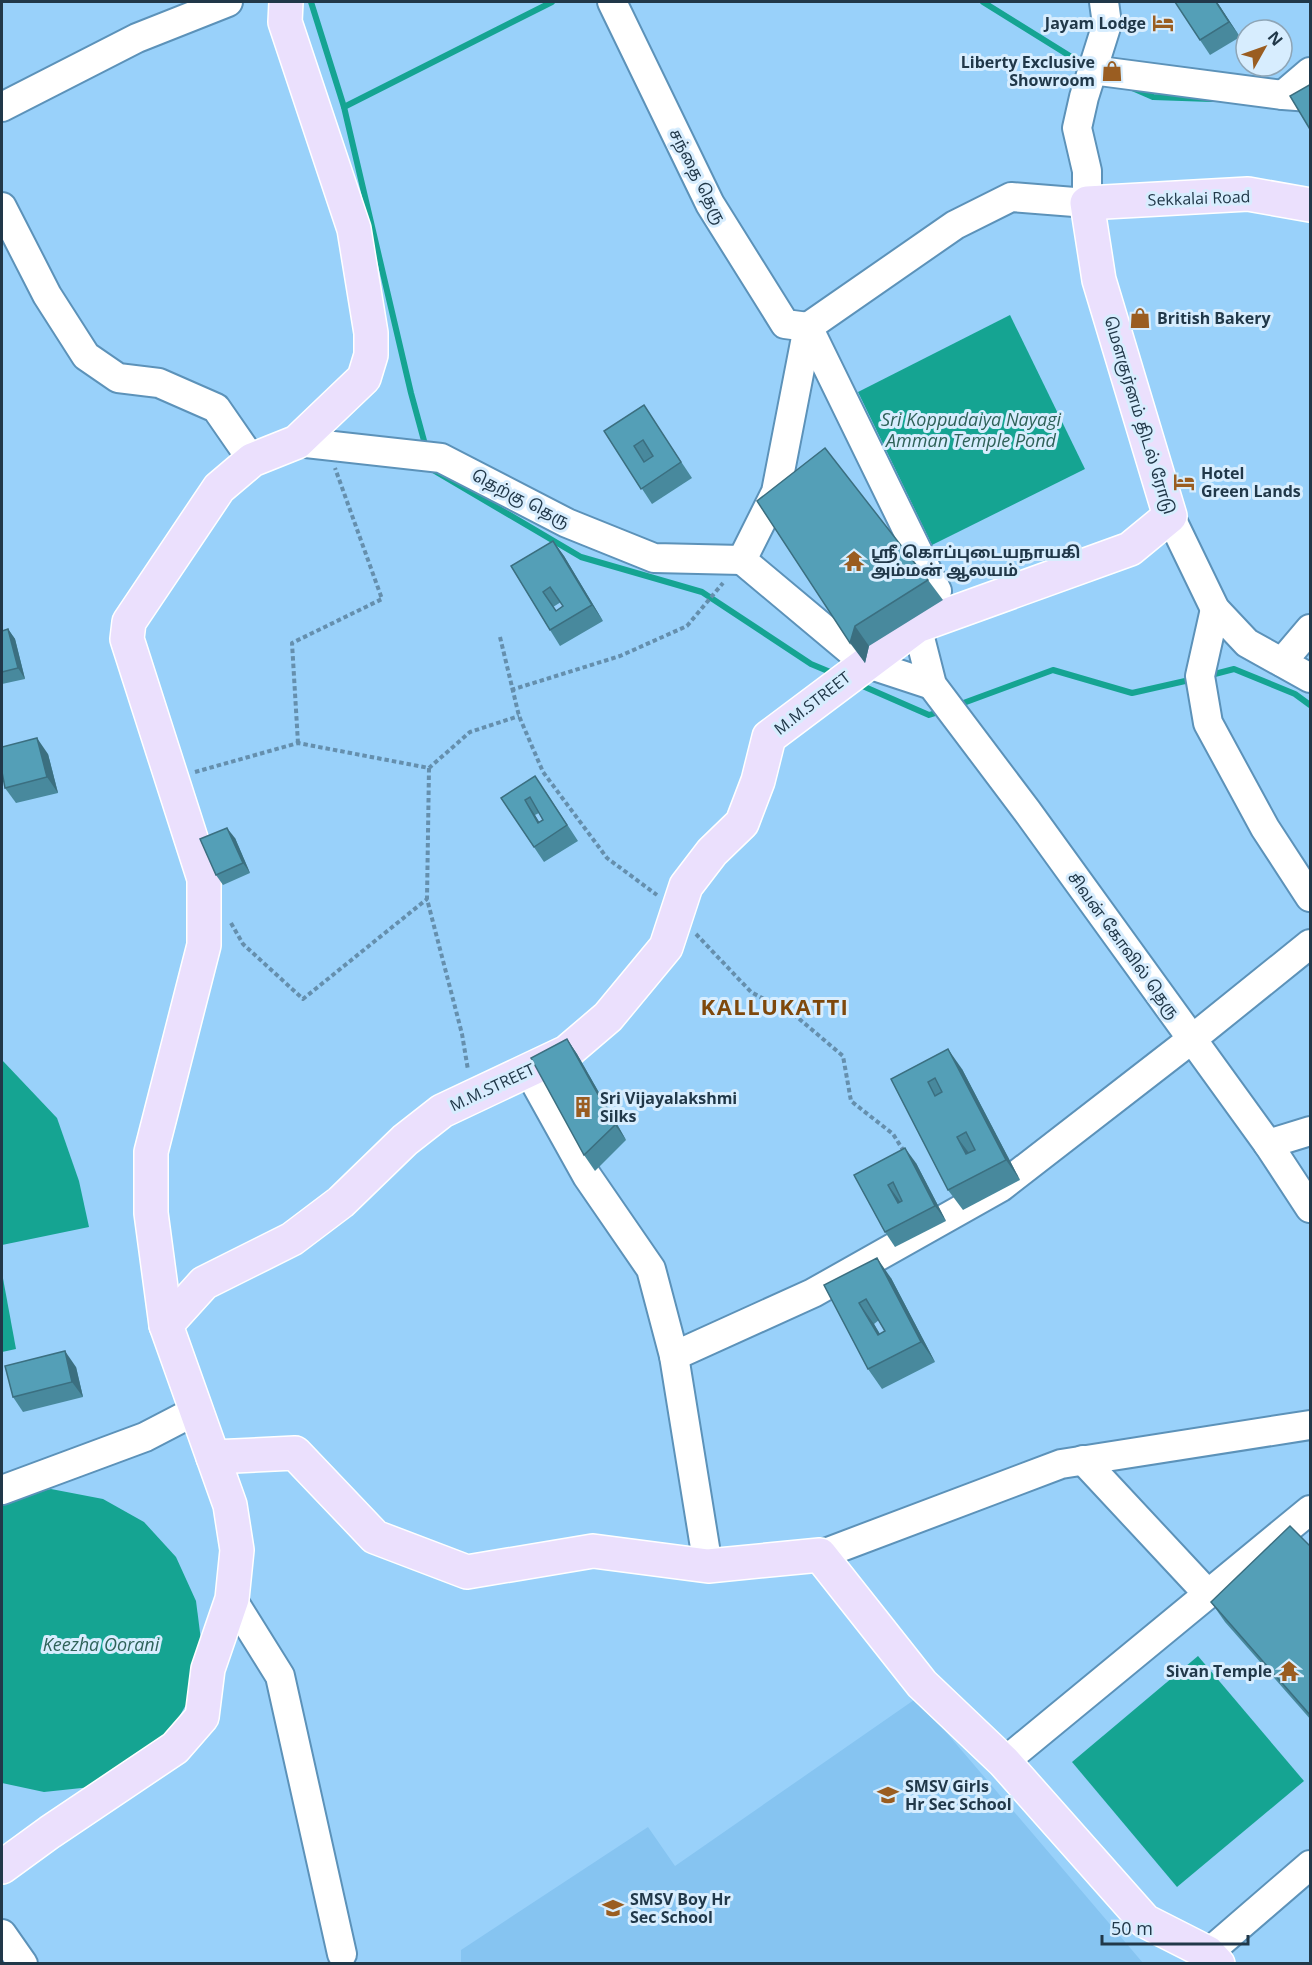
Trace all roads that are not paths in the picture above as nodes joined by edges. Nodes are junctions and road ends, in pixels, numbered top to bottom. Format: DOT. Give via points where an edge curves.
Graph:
graph roads {
  1 [pos="228,2"];
  2 [pos="285,2"];
  3 [pos="612,2"];
  4 [pos="1104,2"];
  5 [pos="1092,70"];
  6 [pos="1311,72"];
  7 [pos="1297,96"];
  8 [pos="2,107"];
  9 [pos="1087,202"];
  10 [pos="1311,205"];
  11 [pos="2,207"];
  12 [pos="808,327"];
  13 [pos="312,443"];
  14 [pos="252,460"];
  15 [pos="1170,516"];
  16 [pos="742,560"];
  17 [pos="937,591"];
  18 [pos="1215,609"];
  19 [pos="917,626"];
  20 [pos="1311,630"];
  21 [pos="1282,662"];
  22 [pos="865,663"];
  23 [pos="1311,678"];
  24 [pos="932,686"];
  25 [pos="1311,897"];
  26 [pos="1311,944"];
  27 [pos="1192,1040"];
  28 [pos="528,1070"];
  29 [pos="1311,1131"];
  30 [pos="1268,1144"];
  31 [pos="1311,1208"];
  32 [pos="166,1325"];
  33 [pos="674,1356"];
  34 [pos="197,1410"];
  35 [pos="1311,1425"];
  36 [pos="213,1457"];
  37 [pos="1083,1460"];
  38 [pos="2,1490"];
  39 [pos="1311,1510"];
  40 [pos="820,1555"];
  41 [pos="708,1566"];
  42 [pos="1208,1594"];
  43 [pos="232,1599"];
  44 [pos="1004,1762"];
  45 [pos="1311,1865"];
  46 [pos="2,1867"];
  47 [pos="2,1934"];
  48 [pos="342,1954"];
  49 [pos="1213,1958"];
  50 [pos="23,1964"];
  1 -- 8 [label="street" via="137,38"];
  2 -- 13 [label="main road" via="285,22 354,229 371,333 371,355 364,378"];
  3 -- 12 [label="street, சந்தை தெரு" via="710,204 785,324"];
  4 -- 5 [label="street" via="1107,24"];
  5 -- 7 [label="street"];
  5 -- 9 [label="street" via="1077,128 1087,171"];
  6 -- 7 [label="street"];
  9 -- 10 [label="main road, Sekkalai Road" via="1248,194"];
  9 -- 12 [label="street" via="1011,197 955,225"];
  9 -- 15 [label="main road, மௌகுர்னம் திடல் ரோடு" via="1099,280"];
  11 -- 14 [label="street" via="47,295 86,356 118,378 159,383 216,408"];
  12 -- 16 [label="street" via="776,492"];
  12 -- 17 [label="street"];
  13 -- 14 [label="main road"];
  13 -- 16 [label="street, தெற்கு தெரு" via="441,458 567,523 654,558"];
  14 -- 32 [label="main road" via="219,488 129,622 127,639 204,879 204,945 151,1152 151,1212"];
  15 -- 18 [label="street, மௌகுர்னம் திடல் ரோடு"];
  15 -- 19 [label="main road, M.M.STREET" via="1130,549"];
  16 -- 22 [label="street"];
  18 -- 21 [label="street, மௌகுர்னம் திடல் ரோடு" via="1247,643"];
  18 -- 25 [label="street" via="1200,676 1208,723 1265,828"];
  19 -- 22 [label="main road, M.M.STREET"];
  19 -- 24 [label="street"];
  20 -- 21 [label="street"];
  21 -- 23 [label="street, மௌகுர்னம் திடல் ரோடு"];
  22 -- 24 [label="street"];
  22 -- 28 [label="main road, M.M.STREET" via="769,737 742,823 712,852 686,886 666,947 608,1017 567,1052"];
  24 -- 27 [label="street, சிவன் கோவில் தெரு"];
  26 -- 27 [label="street"];
  27 -- 30 [label="street, சிவன் கோவில் தெரு"];
  27 -- 33 [label="street" via="1001,1186 813,1293"];
  28 -- 32 [label="main road, M.M.STREET" via="442,1111 405,1140 341,1202 292,1239 204,1283"];
  28 -- 33 [label="street" via="587,1176 651,1269"];
  29 -- 30 [label="street"];
  30 -- 31 [label="street, சிவன் கோவில் தெரு"];
  32 -- 34 [label="main road"];
  33 -- 41 [label="street"];
  34 -- 36 [label="main road"];
  34 -- 38 [label="street" via="145,1437"];
  35 -- 37 [label="street"];
  36 -- 41 [label="main road" via="294,1454 375,1537 467,1572 593,1551"];
  36 -- 43 [label="main road" via="230,1505 237,1550"];
  37 -- 40 [label="street" via="1062,1464"];
  37 -- 42 [label="street"];
  39 -- 42 [label="street"];
  40 -- 41 [label="main road"];
  40 -- 44 [label="main road" via="922,1684"];
  42 -- 44 [label="street"];
  43 -- 46 [label="main road" via="208,1669 202,1717 176,1748"];
  43 -- 48 [label="street" via="280,1676"];
  44 -- 49 [label="main road" via="1145,1921"];
  45 -- 49 [label="street"];
  47 -- 50 [label="street"];
}
